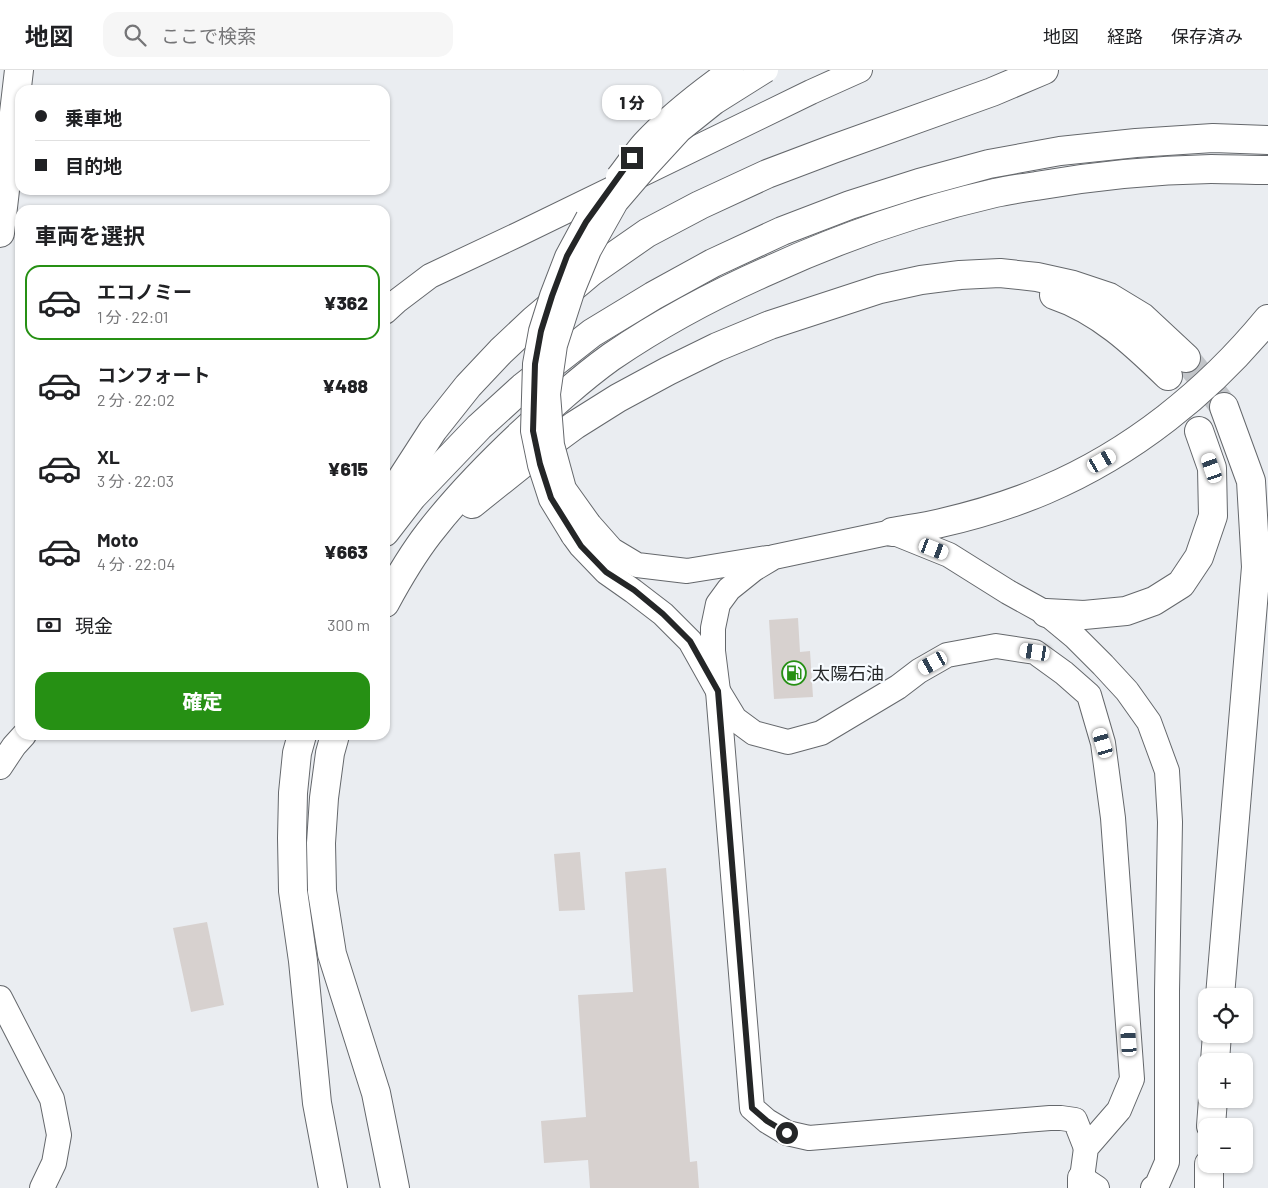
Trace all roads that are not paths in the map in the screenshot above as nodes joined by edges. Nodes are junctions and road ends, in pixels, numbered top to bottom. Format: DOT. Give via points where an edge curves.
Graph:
graph roads {
  1 [pos="19,70"];
  2 [pos="731,70"];
  3 [pos="766,70"];
  4 [pos="860,70"];
  5 [pos="1044,70"];
  6 [pos="17,85"];
  7 [pos="15,104"];
  8 [pos="1268,140"];
  9 [pos="1268,170"];
  10 [pos="0,233"];
  11 [pos="390,307"];
  12 [pos="1268,319"];
  13 [pos="1177,367"];
  14 [pos="1224,407"];
  15 [pos="1200,431"];
  16 [pos="390,502"];
  17 [pos="390,526"];
  18 [pos="581,530"];
  19 [pos="892,532"];
  20 [pos="774,557"];
  21 [pos="401,574"];
  22 [pos="390,594"];
  23 [pos="1046,613"];
  24 [pos="718,691"];
  25 [pos="19,740"];
  26 [pos="301,740"];
  27 [pos="333,740"];
  28 [pos="0,767"];
  29 [pos="1221,988"];
  30 [pos="0,998"];
  31 [pos="1086,1148"];
  32 [pos="1209,1173"];
  33 [pos="1087,1184"];
  34 [pos="42,1188"];
  35 [pos="333,1188"];
  36 [pos="396,1188"];
  37 [pos="1152,1188"];
  38 [pos="1208,1188"];
  1 -- 6 [label="highway"];
  2 -- 18 [label="street, bridge" via="694,96 644,144 586,222 567,256 552,296 535,364 533,431 551,498"];
  3 -- 18 [label="street, bridge" via="715,102 680,130 646,167 616,202 589,250 573,289 555,345 548,394 552,445 564,489"];
  4 -- 11 [label="street" via="430,276"];
  5 -- 16 [label="highway" via="767,174 647,233 591,272 501,351 433,430"];
  7 -- 10 [label="highway"];
  8 -- 17 [label="highway" via="1213,138 1136,143 1060,151 989,164 867,199 782,231 713,263 592,333 523,387 479,427 412,497"];
  9 -- 21 [label="highway" via="1139,173 996,193 858,233 729,288 619,352 562,396 465,490 429,533"];
  12 -- 19 [label="highway" via="1225,368 1195,395 1143,435 1089,469 1045,490 995,508 940,524"];
  13 -- 21 [label="highway" via="1142,317 1110,298 1073,285 1037,277 1000,274 960,275 880,289 770,325 717,347 618,398 575,425 478,499 438,534"];
  14 -- 29 [label="highway" via="1251,482 1256,567"];
  15 -- 23 [label="highway" via="1212,468 1213,516 1199,557 1181,584 1154,601 1126,611 1084,615"];
  18 -- 20 [label="street" via="637,566 687,571"];
  18 -- 24 [label="street" via="581,546 606,572 634,590 690,641"];
  19 -- 20 [label="street"];
  19 -- 23 [label="street" via="949,554"];
  20 -- 24 [label="street" via="729,589 718,604 713,651"];
  21 -- 22 [label="highway"];
  23 -- 37 [label="street" via="1075,637 1127,691 1149,722 1167,771 1170,822 1167,1162 1157,1185"];
  24 -- 31 [label="street" via="752,1108 787,1133 809,1138 1061,1118 1076,1120"];
  24 -- 31 [label="street" via="735,719 754,733 788,742 820,733 947,655 996,646 1035,652 1089,695 1103,743 1113,818 1132,1079 1119,1110"];
  25 -- 28 [label="street"];
  26 -- 35 [label="highway" via="293,793 293,891 317,1103"];
  27 -- 36 [label="highway" via="324,798 322,891 332,954 376,1093"];
  30 -- 34 [label="street" via="52,1099 60,1135 54,1163"];
  31 -- 33 [label="street"];
  32 -- 38 [label="highway"];
}
